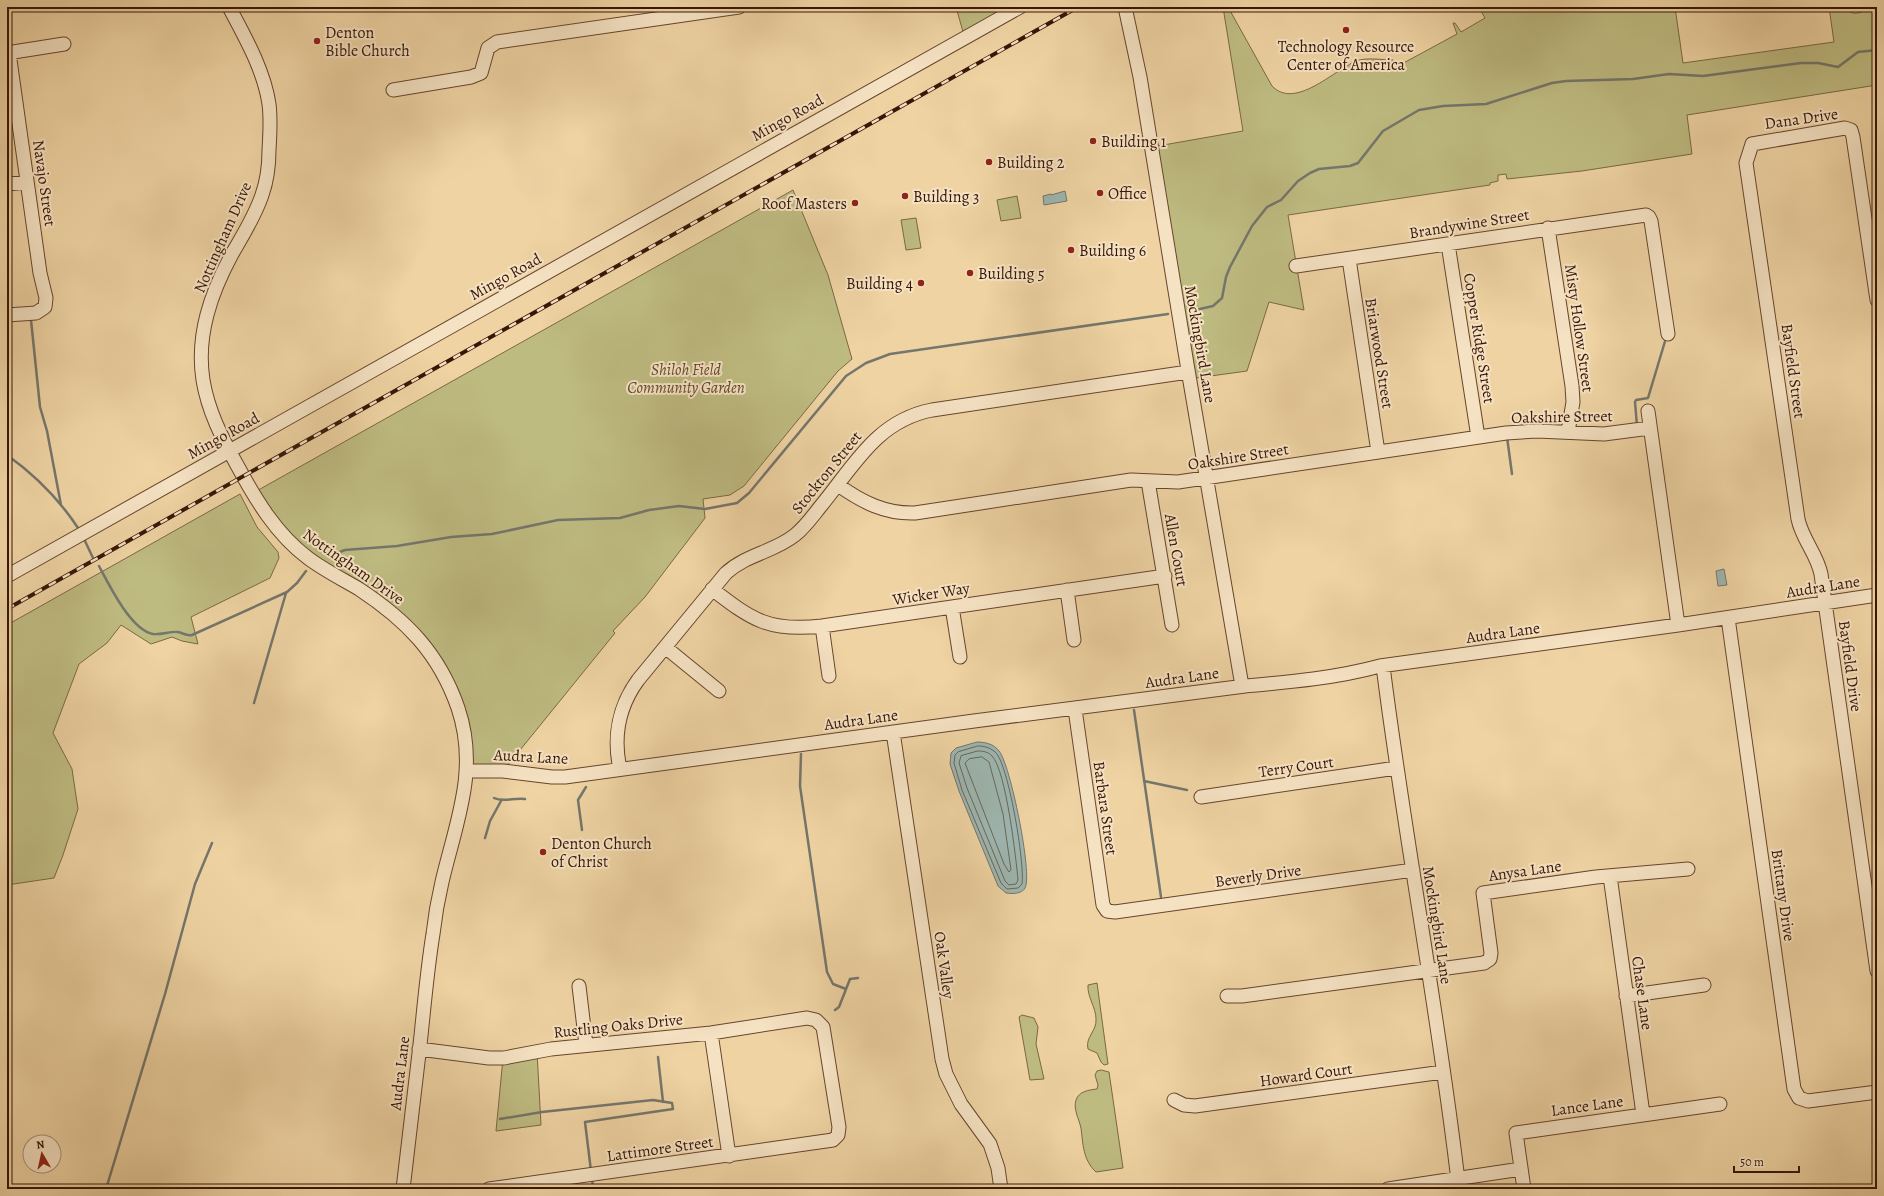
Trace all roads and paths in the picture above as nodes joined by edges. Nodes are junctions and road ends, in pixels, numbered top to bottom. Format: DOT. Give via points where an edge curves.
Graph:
graph roads {
  1 [pos="229,7"];
  2 [pos="739,7"];
  3 [pos="1020,7"];
  4 [pos="1125,7"];
  5 [pos="64,44"];
  6 [pos="8,53"];
  7 [pos="393,90"];
  8 [pos="1755,142"];
  9 [pos="27,182"];
  10 [pos="7,184"];
  11 [pos="1548,228"];
  12 [pos="1448,244"];
  13 [pos="1348,259"];
  14 [pos="1296,266"];
  15 [pos="1877,300"];
  16 [pos="7,315"];
  17 [pos="1668,334"];
  18 [pos="1188,372"];
  19 [pos="1648,411"];
  20 [pos="1650,428"];
  21 [pos="1568,432"];
  22 [pos="1478,437"];
  23 [pos="229,451"];
  24 [pos="1378,452"];
  25 [pos="1207,478"];
  26 [pos="1148,481"];
  27 [pos="838,485"];
  28 [pos="7,576"];
  29 [pos="1165,576"];
  30 [pos="712,589"];
  31 [pos="1067,590"];
  32 [pos="1877,595"];
  33 [pos="1825,603"];
  34 [pos="952,607"];
  35 [pos="1728,618"];
  36 [pos="1172,625"];
  37 [pos="1678,625"];
  38 [pos="822,626"];
  39 [pos="1074,640"];
  40 [pos="665,647"];
  41 [pos="960,657"];
  42 [pos="1383,666"];
  43 [pos="829,676"];
  44 [pos="1242,686"];
  45 [pos="719,691"];
  46 [pos="1075,709"];
  47 [pos="893,732"];
  48 [pos="1396,768"];
  49 [pos="620,769"];
  50 [pos="467,771"];
  51 [pos="1201,797"];
  52 [pos="1688,869"];
  53 [pos="1413,870"];
  54 [pos="1610,876"];
  55 [pos="1107,911"];
  56 [pos="1429,971"];
  57 [pos="1877,971"];
  58 [pos="1704,985"];
  59 [pos="579,986"];
  60 [pos="1227,996"];
  61 [pos="1626,996"];
  62 [pos="710,1033"];
  63 [pos="586,1045"];
  64 [pos="419,1049"];
  65 [pos="1443,1072"];
  66 [pos="1877,1092"];
  67 [pos="1174,1100"];
  68 [pos="1720,1104"];
  69 [pos="1643,1114"];
  70 [pos="836,1138"];
  71 [pos="729,1156"];
  72 [pos="1521,1169"];
  73 [pos="1458,1184"];
  74 [pos="403,1189"];
  75 [pos="489,1189"];
  76 [pos="1002,1189"];
  77 [pos="1388,1189"];
  78 [pos="1524,1189"];
  1 -- 23 [label="street, Nottingham Drive" via="260,73 268,100 270,122 269,168 262,194 253,217 217,284 203,328 203,380 211,415"];
  2 -- 7 [label="street" via="497,42 488,48 481,73 471,77"];
  3 -- 23 [label="street, Mingo Road"];
  4 -- 18 [label="street, Mockingbird Lane" via="1140,77"];
  5 -- 6 [label="street"];
  6 -- 9 [label="street, Navajo Street"];
  8 -- 15 [label="street, Dana Drive" via="1845,128 1851,130"];
  8 -- 33 [label="street, Bayfield Street" via="1751,146 1746,163 1797,511 1801,528 1820,569"];
  9 -- 10 [label="street"];
  9 -- 16 [label="street, Navajo Street" via="46,298 44,307 36,313"];
  11 -- 12 [label="street, Brandywine Street"];
  11 -- 17 [label="street, Brandywine Street" via="1648,216 1651,221"];
  11 -- 21 [label="street, Misty Hollow Street" via="1572,386 1573,402"];
  12 -- 13 [label="street, Brandywine Street"];
  12 -- 22 [label="street, Copper Ridge Street"];
  13 -- 14 [label="street, Brandywine Street"];
  13 -- 24 [label="street, Briarwood Street"];
  18 -- 25 [label="street, Mockingbird Lane"];
  18 -- 27 [label="street, Stockton Street" via="916,414 895,423 876,438"];
  19 -- 20 [label="street"];
  20 -- 21 [label="street, Oakshire Street" via="1604,434"];
  20 -- 37 [label="street"];
  21 -- 22 [label="street, Oakshire Street" via="1527,431"];
  22 -- 24 [label="street, Oakshire Street"];
  23 -- 28 [label="street, Mingo Road"];
  23 -- 50 [label="street, Nottingham Drive" via="264,513 296,548 390,611 408,626 429,651 441,670 458,708"];
  24 -- 25 [label="street, Oakshire Street"];
  25 -- 26 [label="street, Oakshire Street" via="1168,483"];
  25 -- 44 [label="street, Mockingbird Lane"];
  26 -- 27 [label="street, Oakshire Street" via="1123,481 911,513 868,504"];
  26 -- 29 [label="street, Allen Court"];
  27 -- 30 [label="street, Stockton Street" via="796,533 785,542 737,564"];
  29 -- 31 [label="street, Wicker Way"];
  29 -- 36 [label="street, Allen Court"];
  30 -- 38 [label="street, Wicker Way" via="740,611 768,625 789,628"];
  30 -- 40 [label="street, Stockton Street"];
  31 -- 34 [label="street, Wicker Way"];
  31 -- 39 [label="street"];
  32 -- 33 [label="street, Audra Lane"];
  33 -- 35 [label="street, Audra Lane"];
  33 -- 57 [label="street, Bayfield Drive"];
  34 -- 38 [label="street, Wicker Way"];
  34 -- 41 [label="street"];
  35 -- 37 [label="street, Audra Lane"];
  35 -- 66 [label="street, Brittany Drive" via="1794,1089 1799,1098 1808,1101"];
  37 -- 42 [label="street, Audra Lane"];
  38 -- 43 [label="street"];
  40 -- 45 [label="street"];
  40 -- 49 [label="street, Stockton Street" via="634,686 622,709 617,740"];
  42 -- 44 [label="street, Audra Lane" via="1322,678"];
  42 -- 48 [label="street, Mockingbird Lane"];
  44 -- 46 [label="street, Audra Lane"];
  46 -- 47 [label="street, Audra Lane"];
  46 -- 55 [label="street, Barbara Street" via="1104,905"];
  47 -- 49 [label="street, Audra Lane"];
  47 -- 76 [label="street, Oak Valley" via="942,1059 946,1074 961,1104 990,1144"];
  48 -- 51 [label="street, Terry Court"];
  48 -- 53 [label="street, Mockingbird Lane"];
  49 -- 50 [label="street, Audra Lane" via="558,777 503,771"];
  50 -- 64 [label="street, Audra Lane" via="464,797 441,884"];
  52 -- 54 [label="street, Anysa Lane"];
  53 -- 55 [label="street, Beverly Drive" via="1115,912"];
  53 -- 56 [label="street, Mockingbird Lane"];
  54 -- 56 [label="street, Anysa Lane" via="1483,893 1490,959 1480,964"];
  54 -- 61 [label="street, Chase Lane"];
  56 -- 60 [label="street, Anysa Lane"];
  56 -- 65 [label="street, Mockingbird Lane"];
  58 -- 61 [label="street"];
  59 -- 63 [label="street"];
  61 -- 69 [label="street, Chase Lane"];
  62 -- 63 [label="street, Rustling Oaks Drive"];
  62 -- 70 [label="street, Rustling Oaks Drive" via="807,1018 819,1022 824,1030 839,1127"];
  62 -- 71 [label="street"];
  63 -- 64 [label="street, Rustling Oaks Drive" via="504,1058"];
  64 -- 74 [label="street, Audra Lane"];
  65 -- 67 [label="street, Howard Court" via="1195,1106 1184,1105"];
  65 -- 73 [label="street, Mockingbird Lane"];
  68 -- 69 [label="street, Lance Lane"];
  69 -- 72 [label="street, Lance Lane" via="1516,1133"];
  70 -- 71 [label="street, Lattimore Street"];
  71 -- 75 [label="street, Lattimore Street"];
  72 -- 73 [label="street"];
  72 -- 78 [label="street, Lance Lane"];
  73 -- 77 [label="street"];
}
